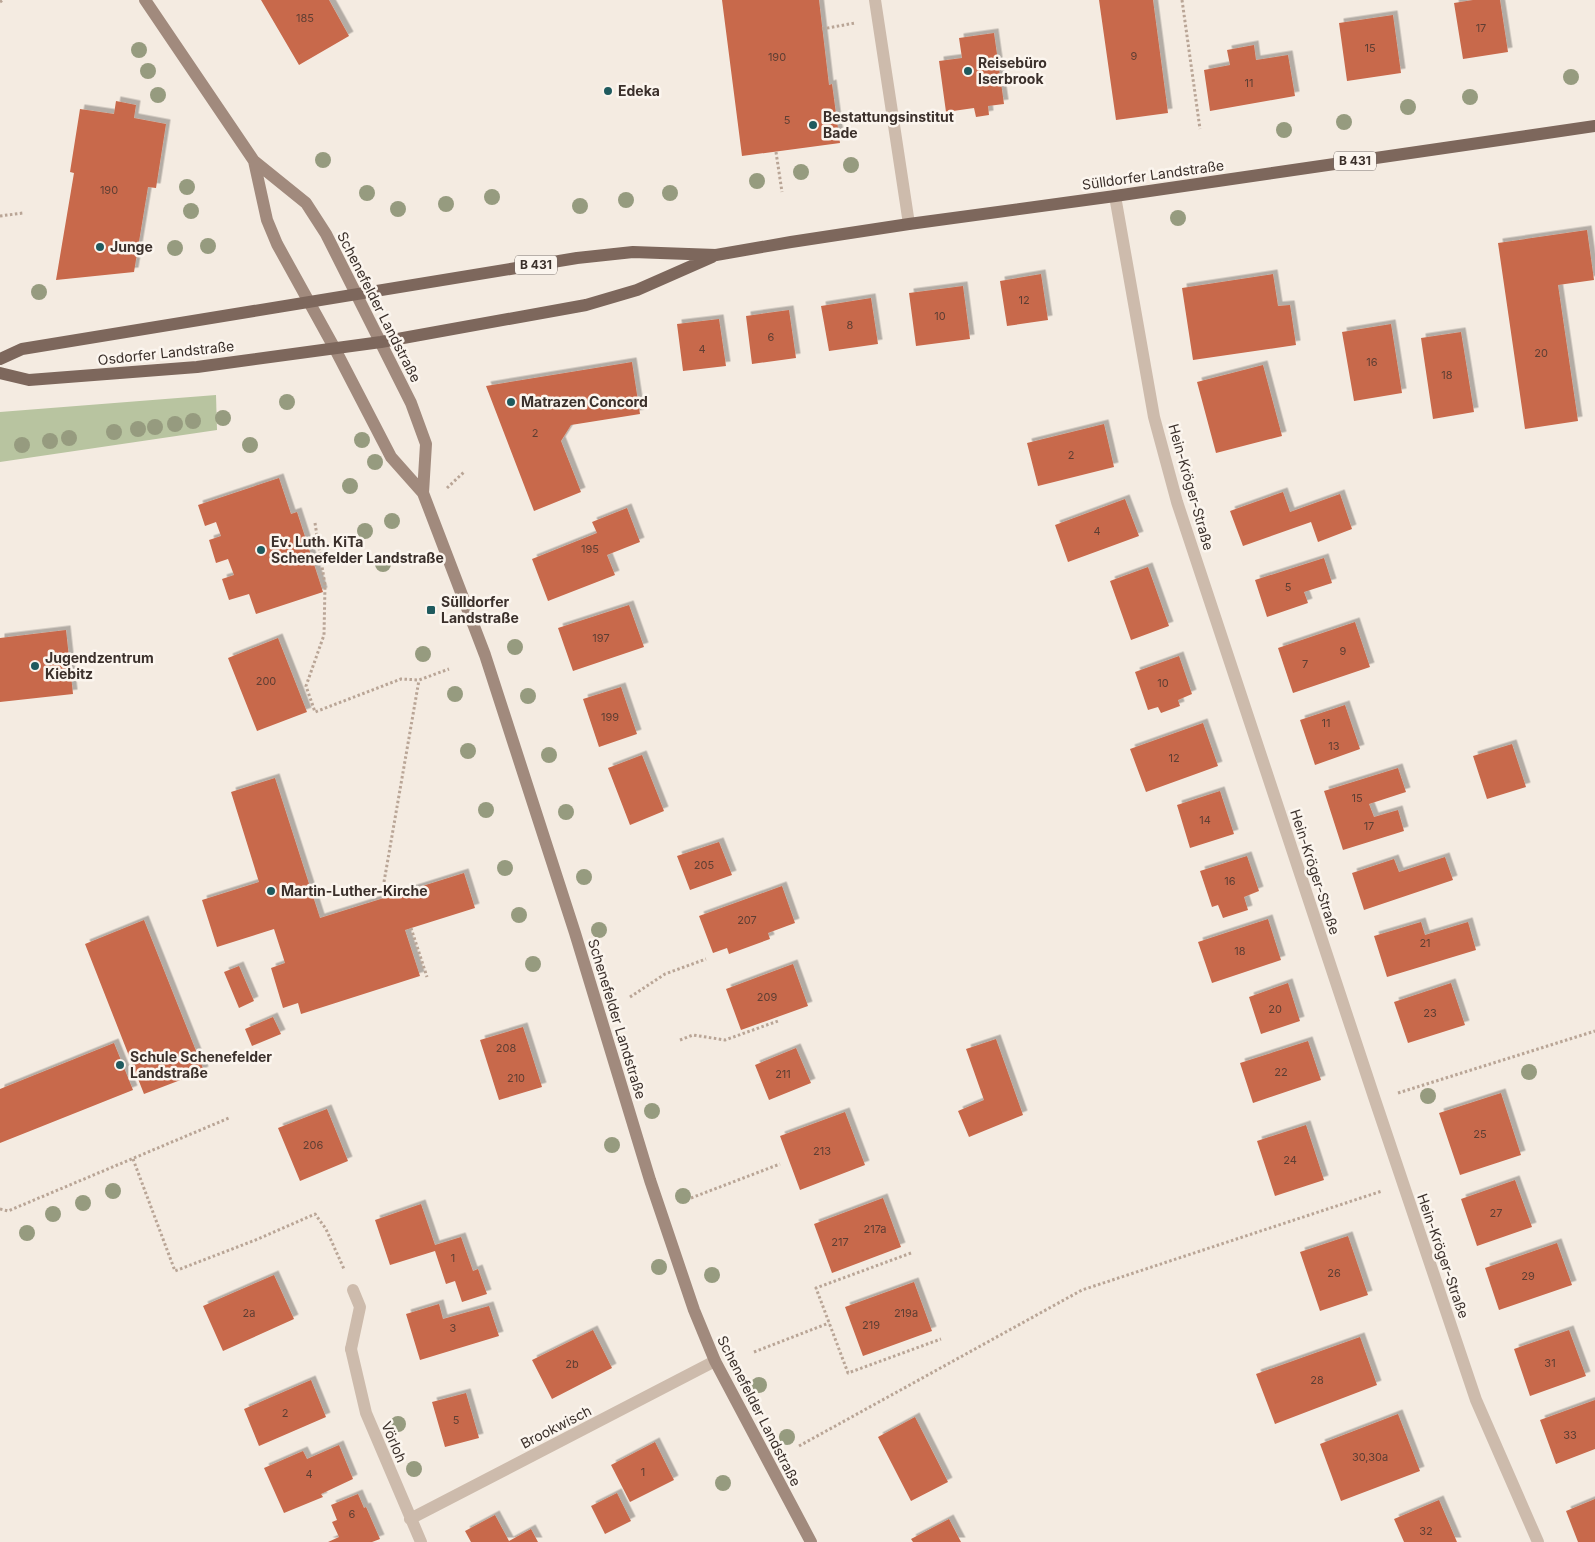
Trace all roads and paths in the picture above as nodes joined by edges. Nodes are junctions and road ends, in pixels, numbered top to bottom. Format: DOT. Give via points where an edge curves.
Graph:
graph roads {
  1 [pos="145,0"];
  2 [pos="875,0"];
  3 [pos="1182,0"];
  4 [pos="877,18"];
  5 [pos="822,29"];
  6 [pos="1595,126"];
  7 [pos="1200,129"];
  8 [pos="776,152"];
  9 [pos="254,161"];
  10 [pos="782,192"];
  11 [pos="1115,196"];
  12 [pos="23,212"];
  13 [pos="0,216"];
  14 [pos="909,224"];
  15 [pos="716,255"];
  16 [pos="357,294"];
  17 [pos="309,302"];
  18 [pos="381,342"];
  19 [pos="335,349"];
  20 [pos="0,359"];
  21 [pos="0,373"];
  22 [pos="423,493"];
  23 [pos="315,523"];
  24 [pos="449,669"];
  25 [pos="419,680"];
  26 [pos="384,882"];
  27 [pos="411,928"];
  28 [pos="706,959"];
  29 [pos="427,978"];
  30 [pos="630,997"];
  31 [pos="778,1021"];
  32 [pos="1595,1031"];
  33 [pos="680,1040"];
  34 [pos="1375,1100"];
  35 [pos="230,1118"];
  36 [pos="133,1159"];
  37 [pos="780,1164"];
  38 [pos="1403,1184"];
  39 [pos="691,1198"];
  40 [pos="0,1209"];
  41 [pos="911,1253"];
  42 [pos="353,1290"];
  43 [pos="829,1323"];
  44 [pos="941,1339"];
  45 [pos="754,1352"];
  46 [pos="715,1362"];
  47 [pos="799,1446"];
  48 [pos="410,1519"];
  49 [pos="421,1542"];
  50 [pos="811,1542"];
  51 [pos="1538,1542"];
  1 -- 9 [label="main road, Schenefelder Landstraße"];
  2 -- 4 [label="street"];
  3 -- 7 [label="path"];
  4 -- 5 [label="path"];
  4 -- 14 [label="street"];
  6 -- 11 [label="main road, Sülldorfer Landstraße / B 431"];
  8 -- 10 [label="path"];
  9 -- 16 [label="main road, Schenefelder Landstraße" via="306,203"];
  9 -- 17 [label="main road, Schenefelder Landstraße" via="267,220"];
  11 -- 14 [label="main road, Sülldorfer Landstraße / B 431"];
  11 -- 34 [label="street, Hein-Kröger-Straße" via="1154,417 1177,502"];
  12 -- 13 [label="path"];
  14 -- 15 [label="main road, Sülldorfer Landstraße / B 431"];
  15 -- 16 [label="main road, Sülldorfer Landstraße / B 431" via="633,252 577,258"];
  15 -- 18 [label="main road, Sülldorfer Landstraße / B 431" via="637,290 586,305"];
  16 -- 17 [label="main road, Sülldorfer Landstraße / B 431"];
  16 -- 18 [label="main road, Schenefelder Landstraße"];
  17 -- 19 [label="main road, Schenefelder Landstraße"];
  17 -- 20 [label="main road, Osdorfer Landstraße / B 431" via="22,349"];
  18 -- 19 [label="main road, Sülldorfer Landstraße / B 431"];
  18 -- 22 [label="main road, Schenefelder Landstraße" via="411,403 426,444"];
  19 -- 21 [label="main road, Osdorfer Landstraße / B 431" via="196,367 30,380"];
  19 -- 22 [label="main road, Schenefelder Landstraße" via="391,457"];
  22 -- 46 [label="main road, Schenefelder Landstraße" via="485,655 575,933 650,1180"];
  23 -- 25 [label="path" via="325,585 324,635 306,686 315,712 401,679"];
  24 -- 25 [label="path"];
  25 -- 26 [label="path"];
  27 -- 29 [label="path"];
  28 -- 30 [label="path" via="665,974"];
  31 -- 33 [label="path" via="725,1040 693,1035"];
  32 -- 34 [label="path"];
  34 -- 38 [label="street, Hein-Kröger-Straße"];
  35 -- 36 [label="path"];
  36 -- 40 [label="path" via="8,1211"];
  36 -- 42 [label="path" via="176,1271 315,1214 326,1229"];
  37 -- 39 [label="path"];
  38 -- 47 [label="path" via="1082,1290"];
  38 -- 51 [label="street, Hein-Kröger-Straße" via="1476,1400"];
  41 -- 43 [label="path" via="816,1288"];
  42 -- 48 [label="street, Vörloh" via="360,1307 352,1349 366,1413"];
  43 -- 44 [label="path" via="848,1374"];
  43 -- 45 [label="path"];
  46 -- 48 [label="street, Brookwisch"];
  46 -- 50 [label="main road, Schenefelder Landstraße"];
  48 -- 49 [label="street, Vörloh"];
}
